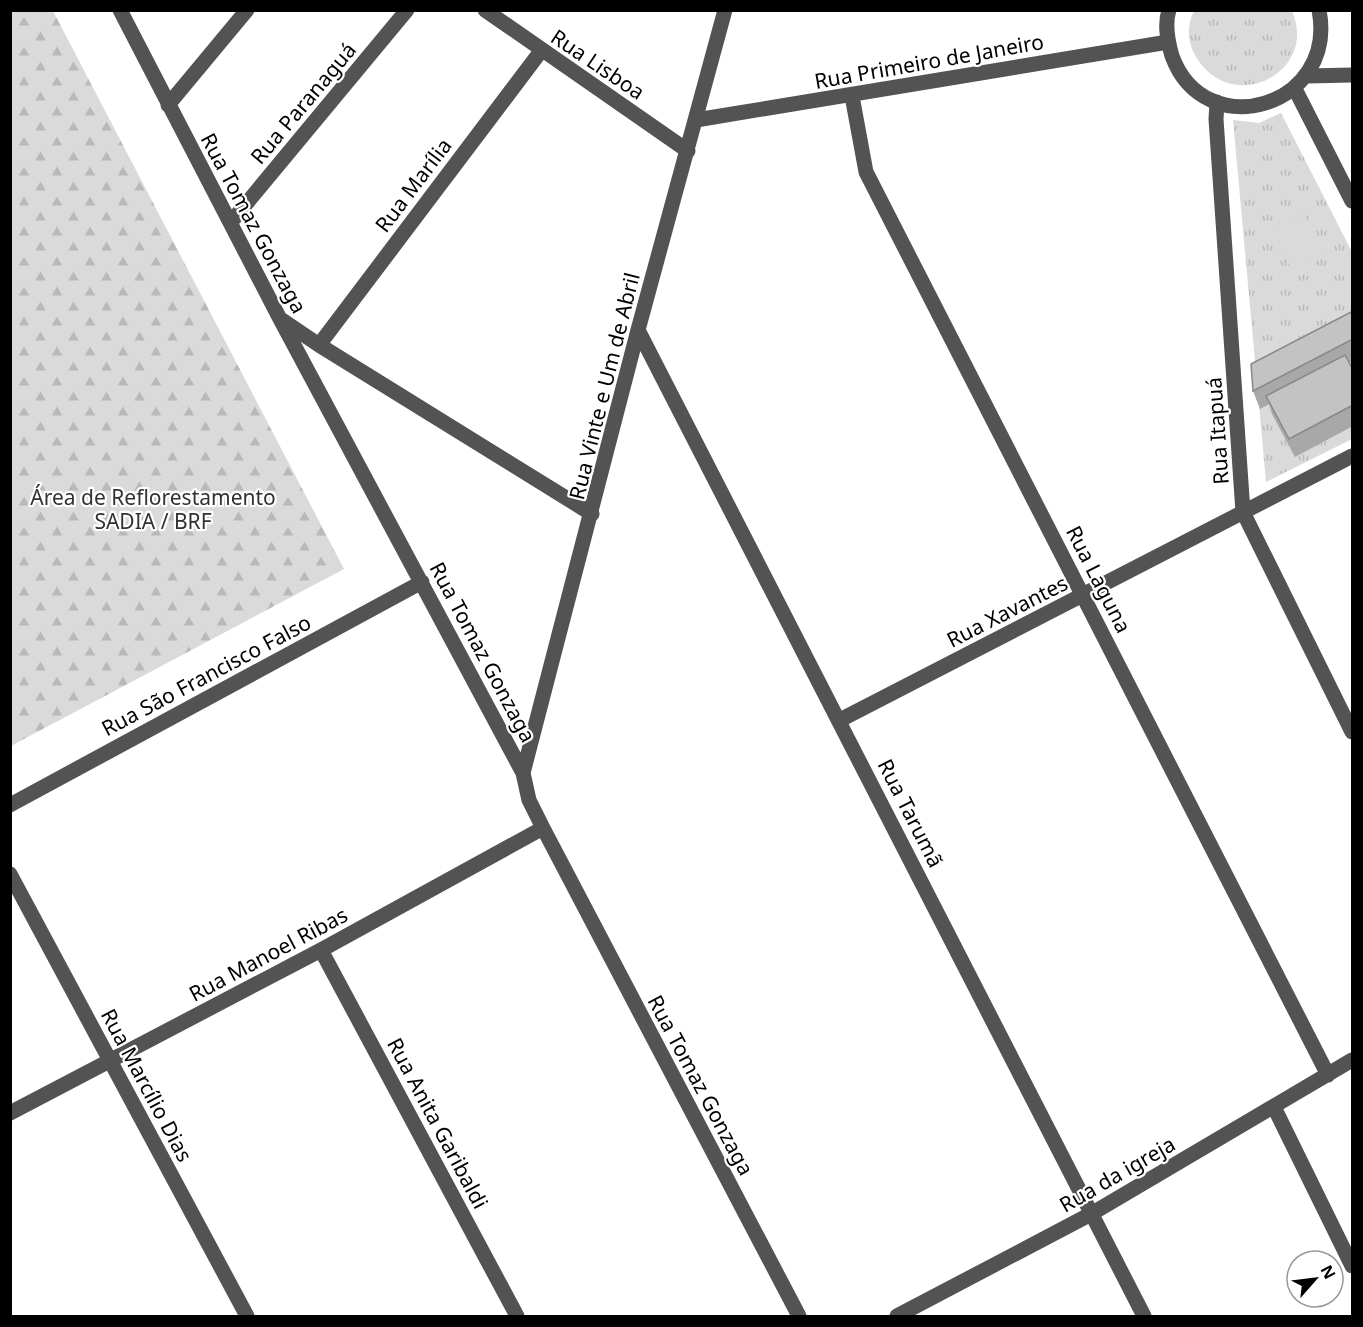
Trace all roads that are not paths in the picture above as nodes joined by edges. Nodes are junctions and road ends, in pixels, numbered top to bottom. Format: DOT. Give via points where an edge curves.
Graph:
graph roads {
  1 [pos="120,10"];
  2 [pos="247,10"];
  3 [pos="407,10"];
  4 [pos="485,10"];
  5 [pos="725,10"];
  6 [pos="1169,10"];
  7 [pos="1319,10"];
  8 [pos="1168,42"];
  9 [pos="541,51"];
  10 [pos="1353,75"];
  11 [pos="1307,76"];
  12 [pos="1295,89"];
  13 [pos="852,96"];
  14 [pos="1217,102"];
  15 [pos="168,105"];
  16 [pos="696,120"];
  17 [pos="688,151"];
  18 [pos="1353,201"];
  19 [pos="231,222"];
  20 [pos="279,317"];
  21 [pos="638,330"];
  22 [pos="319,345"];
  23 [pos="1353,456"];
  24 [pos="1243,513"];
  25 [pos="592,514"];
  26 [pos="422,582"];
  27 [pos="1083,595"];
  28 [pos="840,720"];
  29 [pos="1353,732"];
  30 [pos="524,772"];
  31 [pos="10,805"];
  32 [pos="543,828"];
  33 [pos="10,874"];
  34 [pos="321,950"];
  35 [pos="1353,1060"];
  36 [pos="110,1061"];
  37 [pos="1328,1075"];
  38 [pos="1274,1107"];
  39 [pos="10,1113"];
  40 [pos="1091,1214"];
  41 [pos="1353,1266"];
  42 [pos="247,1317"];
  43 [pos="517,1317"];
  44 [pos="799,1317"];
  45 [pos="897,1317"];
  46 [pos="1144,1317"];
  1 -- 15 [label="street, Rua Tomaz Gonzaga"];
  2 -- 15 [label="street"];
  3 -- 19 [label="street, Rua Paranaguá"];
  4 -- 9 [label="street, Rua Lisboa"];
  5 -- 16 [label="street, Rua Vinte e Um de Abril"];
  6 -- 8 [label="street"];
  7 -- 11 [label="street" via="1319,52"];
  8 -- 13 [label="street, Rua Primeiro de Janeiro"];
  8 -- 14 [label="street" via="1177,68 1194,89"];
  9 -- 17 [label="street, Rua Lisboa"];
  9 -- 22 [label="street, Rua Marília"];
  10 -- 11 [label="street"];
  11 -- 12 [label="street"];
  12 -- 14 [label="street" via="1258,106"];
  12 -- 18 [label="street"];
  13 -- 16 [label="street, Rua Primeiro de Janeiro"];
  13 -- 27 [label="street, Rua Laguna" via="866,172"];
  14 -- 24 [label="street, Rua Itapuá"];
  15 -- 19 [label="street, Rua Tomaz Gonzaga"];
  16 -- 17 [label="street, Rua Vinte e Um de Abril"];
  17 -- 21 [label="street, Rua Vinte e Um de Abril"];
  19 -- 20 [label="street, Rua Tomaz Gonzaga"];
  20 -- 22 [label="street"];
  20 -- 26 [label="street, Rua Tomaz Gonzaga"];
  21 -- 25 [label="street, Rua Vinte e Um de Abril"];
  21 -- 28 [label="street, Rua Tarumã"];
  22 -- 25 [label="street"];
  23 -- 24 [label="street, Rua Xavantes"];
  24 -- 27 [label="street, Rua Xavantes"];
  24 -- 29 [label="street, Rua Itapuá"];
  25 -- 30 [label="street, Rua Vinte e Um de Abril"];
  26 -- 30 [label="street, Rua Tomaz Gonzaga"];
  26 -- 31 [label="street, Rua São Francisco Falso"];
  27 -- 28 [label="street, Rua Xavantes"];
  27 -- 37 [label="street, Rua Laguna"];
  28 -- 40 [label="street, Rua Tarumã"];
  30 -- 32 [label="street, Rua Tomaz Gonzaga" via="529,800"];
  32 -- 34 [label="street, Rua Manoel Ribas"];
  32 -- 44 [label="street, Rua Tomaz Gonzaga"];
  33 -- 36 [label="street, Rua Marcílio Dias"];
  34 -- 36 [label="street, Rua Manoel Ribas"];
  34 -- 43 [label="street, Rua Anita Garibaldi"];
  35 -- 37 [label="street, Rua da igreja"];
  36 -- 39 [label="street, Rua Manoel Ribas"];
  36 -- 42 [label="street, Rua Marcílio Dias"];
  37 -- 38 [label="street, Rua da igreja"];
  38 -- 40 [label="street, Rua da igreja"];
  38 -- 41 [label="street"];
  40 -- 45 [label="street, Rua da igreja"];
  40 -- 46 [label="street, Rua Tarumã"];
}
